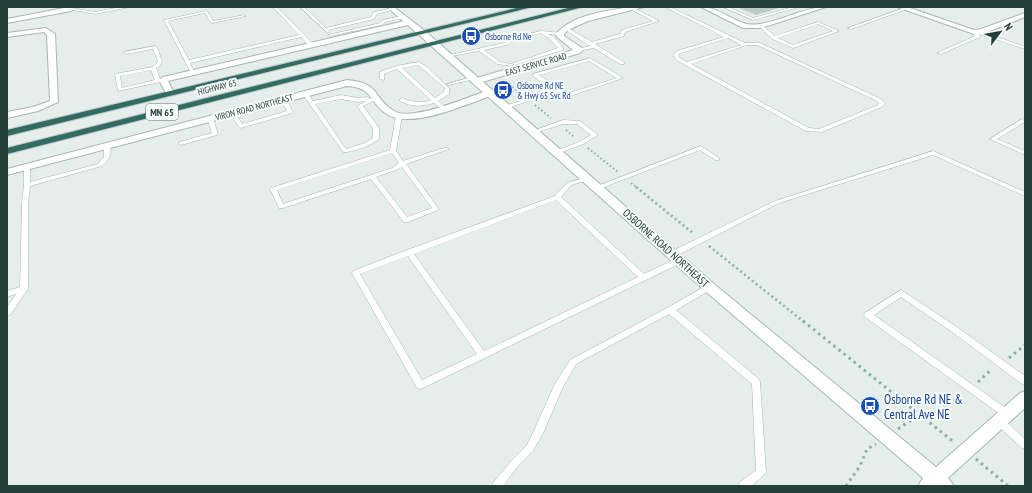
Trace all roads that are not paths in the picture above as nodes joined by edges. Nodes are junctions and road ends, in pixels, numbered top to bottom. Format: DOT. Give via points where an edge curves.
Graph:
graph roads {
  1 [pos="128,7"];
  2 [pos="275,7"];
  3 [pos="302,7"];
  4 [pos="365,7"];
  5 [pos="369,7"];
  6 [pos="529,7"];
  7 [pos="580,7"];
  8 [pos="638,7"];
  9 [pos="667,7"];
  10 [pos="707,7"];
  11 [pos="725,7"];
  12 [pos="797,7"];
  13 [pos="821,7"];
  14 [pos="72,8"];
  15 [pos="391,8"];
  16 [pos="903,8"];
  17 [pos="769,15"];
  18 [pos="1025,15"];
  19 [pos="244,16"];
  20 [pos="402,17"];
  21 [pos="781,20"];
  22 [pos="7,21"];
  23 [pos="409,22"];
  24 [pos="380,26"];
  25 [pos="761,26"];
  26 [pos="850,28"];
  27 [pos="325,29"];
  28 [pos="562,31"];
  29 [pos="541,32"];
  30 [pos="976,32"];
  31 [pos="422,33"];
  32 [pos="7,35"];
  33 [pos="302,36"];
  34 [pos="332,37"];
  35 [pos="728,37"];
  36 [pos="774,38"];
  37 [pos="433,43"];
  38 [pos="311,45"];
  39 [pos="592,45"];
  40 [pos="745,45"];
  41 [pos="1025,48"];
  42 [pos="480,49"];
  43 [pos="579,50"];
  44 [pos="126,53"];
  45 [pos="938,53"];
  46 [pos="447,56"];
  47 [pos="188,62"];
  48 [pos="526,63"];
  49 [pos="622,63"];
  50 [pos="687,64"];
  51 [pos="398,67"];
  52 [pos="153,68"];
  53 [pos="425,68"];
  54 [pos="193,73"];
  55 [pos="382,79"];
  56 [pos="474,79"];
  57 [pos="160,80"];
  58 [pos="449,84"];
  59 [pos="556,90"];
  60 [pos="170,93"];
  61 [pos="305,93"];
  62 [pos="490,93"];
  63 [pos="377,97"];
  64 [pos="441,97"];
  65 [pos="283,99"];
  66 [pos="356,100"];
  67 [pos="402,100"];
  68 [pos="435,100"];
  69 [pos="313,104"];
  70 [pos="360,105"];
  71 [pos="505,107"];
  72 [pos="443,108"];
  73 [pos="233,112"];
  74 [pos="7,115"];
  75 [pos="399,116"];
  76 [pos="210,118"];
  77 [pos="1025,122"];
  78 [pos="534,132"];
  79 [pos="7,133"];
  80 [pos="181,143"];
  81 [pos="107,146"];
  82 [pos="446,149"];
  83 [pos="7,151"];
  84 [pos="393,151"];
  85 [pos="557,152"];
  86 [pos="1025,153"];
  87 [pos="717,159"];
  88 [pos="403,163"];
  89 [pos="27,167"];
  90 [pos="7,172"];
  91 [pos="373,176"];
  92 [pos="587,179"];
  93 [pos="27,185"];
  94 [pos="598,188"];
  95 [pos="1025,194"];
  96 [pos="557,197"];
  97 [pos="409,252"];
  98 [pos="676,257"];
  99 [pos="643,277"];
  100 [pos="709,287"];
  101 [pos="24,289"];
  102 [pos="7,294"];
  103 [pos="670,310"];
  104 [pos="7,313"];
  105 [pos="482,355"];
  106 [pos="1025,381"];
  107 [pos="1025,398"];
  108 [pos="1003,418"];
  109 [pos="1025,445"];
  110 [pos="936,483"];
  111 [pos="497,486"];
  112 [pos="743,486"];
  1 -- 14 [label="lane" via="95,13"];
  2 -- 33 [label="lane"];
  3 -- 27 [label="lane"];
  4 -- 5 [label="lane"];
  6 -- 31 [label="highway, MN 65"];
  7 -- 37 [label="highway, MN 65"];
  8 -- 28 [label="street" via="576,22"];
  8 -- 39 [label="lane" via="657,21 623,31 622,35"];
  9 -- 35 [label="lane"];
  10 -- 25 [label="street" via="746,26"];
  11 -- 17 [label="lane" via="753,19"];
  12 -- 17 [label="lane"];
  13 -- 21 [label="street"];
  14 -- 22 [label="street"];
  15 -- 20 [label="street, OSBORNE ROAD NORTHEAST"];
  15 -- 27 [label="lane" via="375,13 373,18"];
  16 -- 26 [label="lane"];
  16 -- 30 [label="street"];
  17 -- 21 [label="lane"];
  18 -- 30 [label="street"];
  19 -- 47 [label="lane" via="212,22 206,12 166,20"];
  20 -- 23 [label="street, OSBORNE ROAD NORTHEAST"];
  20 -- 24 [label="lane"];
  21 -- 25 [label="street"];
  23 -- 24 [label="street"];
  23 -- 31 [label="street, OSBORNE ROAD NORTHEAST"];
  24 -- 34 [label="street"];
  25 -- 36 [label="lane"];
  27 -- 34 [label="lane"];
  28 -- 29 [label="lane"];
  28 -- 39 [label="lane"];
  28 -- 43 [label="street, EAST SERVICE ROAD" via="561,37"];
  29 -- 42 [label="lane"];
  29 -- 48 [label="lane" via="552,38 561,49"];
  30 -- 41 [label="lane"];
  30 -- 45 [label="lane" via="978,36"];
  31 -- 37 [label="street, OSBORNE ROAD NORTHEAST"];
  31 -- 60 [label="highway, HIGHWAY 65 / MN 65"];
  32 -- 74 [label="street" via="37,30 46,30 51,34 54,102"];
  33 -- 38 [label="lane"];
  33 -- 47 [label="lane"];
  34 -- 38 [label="street"];
  35 -- 40 [label="lane"];
  35 -- 50 [label="lane" via="675,55"];
  36 -- 36 [label="lane" via="818,23 837,31 793,47"];
  37 -- 46 [label="street, OSBORNE ROAD NORTHEAST"];
  37 -- 83 [label="highway, HIGHWAY 65 / MN 65"];
  38 -- 54 [label="street"];
  39 -- 43 [label="lane"];
  39 -- 49 [label="lane"];
  40 -- 50 [label="lane"];
  40 -- 50 [label="lane" via="764,46 882,103 813,132"];
  42 -- 46 [label="lane"];
  42 -- 48 [label="lane" via="500,63"];
  43 -- 48 [label="street, EAST SERVICE ROAD"];
  44 -- 52 [label="lane" via="155,47 160,61"];
  46 -- 56 [label="street, OSBORNE ROAD NORTHEAST"];
  47 -- 54 [label="lane"];
  48 -- 56 [label="street, EAST SERVICE ROAD"];
  51 -- 53 [label="lane"];
  51 -- 55 [label="lane" via="382,73"];
  51 -- 68 [label="lane"];
  52 -- 57 [label="lane"];
  52 -- 57 [label="lane" via="117,75 120,90"];
  53 -- 58 [label="lane"];
  53 -- 64 [label="lane" via="447,88"];
  54 -- 57 [label="street"];
  56 -- 58 [label="lane"];
  56 -- 62 [label="street, OSBORNE ROAD NORTHEAST"];
  57 -- 60 [label="street"];
  58 -- 64 [label="lane" via="453,91"];
  59 -- 59 [label="lane" via="535,75 590,58 621,78 565,96"];
  59 -- 71 [label="lane"];
  60 -- 79 [label="highway, HIGHWAY 65 / MN 65"];
  61 -- 63 [label="street, VIRON ROAD NORTHEAST" via="354,83 363,84"];
  61 -- 65 [label="street, VIRON ROAD NORTHEAST"];
  61 -- 69 [label="lane"];
  62 -- 71 [label="street, OSBORNE ROAD NORTHEAST"];
  62 -- 72 [label="street"];
  63 -- 66 [label="lane"];
  63 -- 70 [label="lane"];
  63 -- 75 [label="street, VIRON ROAD NORTHEAST" via="390,112"];
  64 -- 68 [label="lane"];
  65 -- 73 [label="street, VIRON ROAD NORTHEAST"];
  65 -- 73 [label="lane" via="290,112 241,126"];
  66 -- 69 [label="lane" via="341,97"];
  66 -- 70 [label="lane"];
  67 -- 68 [label="lane" via="414,105"];
  68 -- 72 [label="lane"];
  69 -- 70 [label="lane" via="345,151 376,139 376,128"];
  71 -- 78 [label="street, OSBORNE ROAD NORTHEAST"];
  72 -- 75 [label="street" via="416,116"];
  73 -- 76 [label="street, VIRON ROAD NORTHEAST"];
  75 -- 84 [label="lane"];
  76 -- 80 [label="lane" via="215,134"];
  76 -- 81 [label="street, VIRON ROAD NORTHEAST"];
  77 -- 86 [label="lane" via="1022,121 993,139"];
  78 -- 85 [label="street, OSBORNE ROAD NORTHEAST"];
  78 -- 85 [label="lane" via="563,122 578,122 595,136"];
  81 -- 89 [label="street, VIRON ROAD NORTHEAST"];
  81 -- 93 [label="lane" via="108,156 100,165"];
  82 -- 88 [label="lane"];
  84 -- 88 [label="lane"];
  84 -- 91 [label="lane" via="273,190 281,206"];
  85 -- 92 [label="street, OSBORNE ROAD NORTHEAST"];
  87 -- 94 [label="lane" via="701,148"];
  88 -- 91 [label="lane" via="394,170"];
  88 -- 91 [label="lane" via="436,209 406,220"];
  89 -- 90 [label="street, VIRON ROAD NORTHEAST"];
  89 -- 93 [label="lane"];
  92 -- 94 [label="street, OSBORNE ROAD NORTHEAST"];
  92 -- 96 [label="lane" via="569,184"];
  93 -- 101 [label="lane"];
  94 -- 98 [label="street, OSBORNE ROAD NORTHEAST"];
  95 -- 98 [label="lane" via="933,153 777,202"];
  96 -- 97 [label="lane"];
  96 -- 99 [label="lane"];
  97 -- 105 [label="lane"];
  97 -- 105 [label="lane" via="356,273 420,385"];
  98 -- 99 [label="lane"];
  98 -- 100 [label="street, OSBORNE ROAD NORTHEAST"];
  99 -- 105 [label="lane"];
  100 -- 103 [label="lane"];
  100 -- 110 [label="street, OSBORNE ROAD NORTHEAST"];
  101 -- 102 [label="lane"];
  101 -- 104 [label="lane"];
  103 -- 111 [label="lane" via="572,362 558,386 530,448"];
  103 -- 112 [label="lane" via="756,382 761,472"];
  106 -- 108 [label="lane" via="901,293 868,314"];
  107 -- 108 [label="street"];
  108 -- 109 [label="lane"];
  108 -- 110 [label="street"];
}
